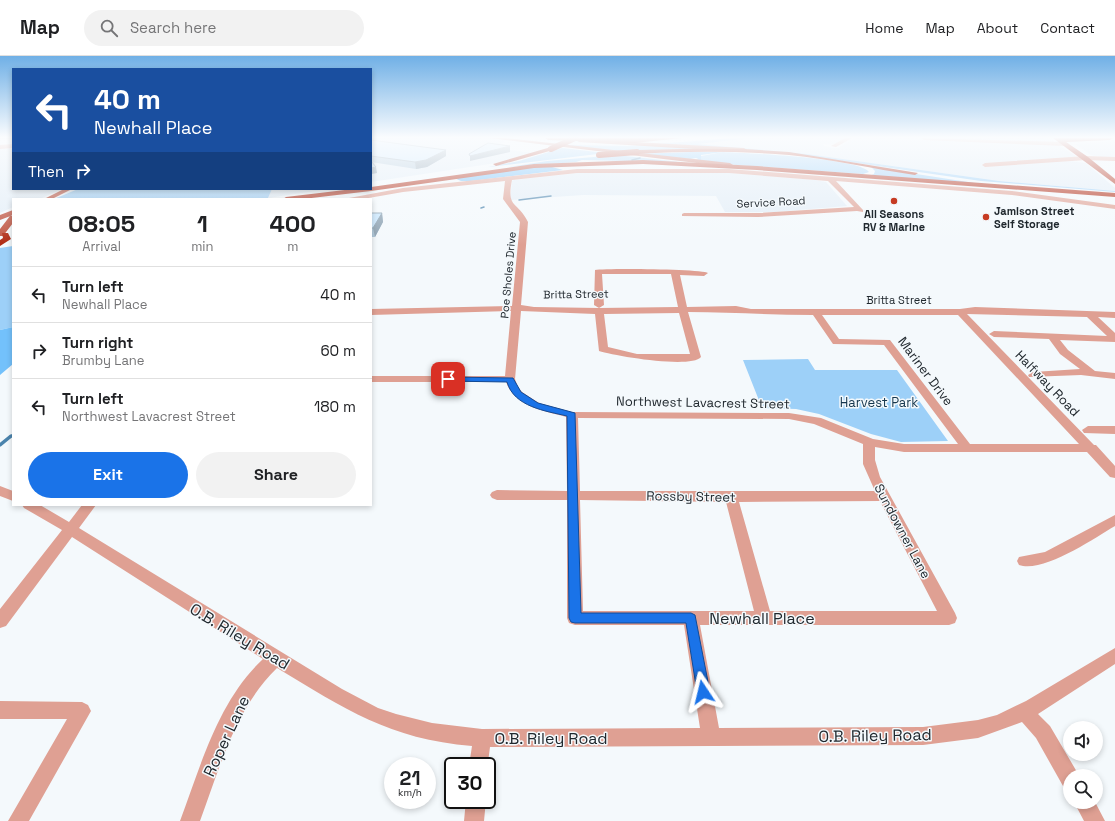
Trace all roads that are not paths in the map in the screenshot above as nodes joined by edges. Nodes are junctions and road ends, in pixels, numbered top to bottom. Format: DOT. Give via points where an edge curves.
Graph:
graph roads {
  1 [pos="437,174"];
  2 [pos="450,174"];
  3 [pos="476,174"];
  4 [pos="558,174"];
  5 [pos="770,174"];
  6 [pos="828,174"];
  7 [pos="865,174"];
  8 [pos="925,174"];
  9 [pos="1105,174"];
  10 [pos="857,176"];
  11 [pos="509,178"];
  12 [pos="830,179"];
  13 [pos="1115,182"];
  14 [pos="372,185"];
  15 [pos="372,185"];
  16 [pos="390,186"];
  17 [pos="1015,187"];
  18 [pos="372,189"];
  19 [pos="68,190"];
  20 [pos="346,190"];
  21 [pos="360,190"];
  22 [pos="339,192"];
  23 [pos="395,192"];
  24 [pos="1115,195"];
  25 [pos="49,198"];
  26 [pos="294,198"];
  27 [pos="357,198"];
  28 [pos="1115,207"];
  29 [pos="12,212"];
  30 [pos="684,215"];
  31 [pos="0,218"];
  32 [pos="12,220"];
  33 [pos="5,234"];
  34 [pos="12,243"];
  35 [pos="0,245"];
  36 [pos="675,272"];
  37 [pos="704,273"];
  38 [pos="516,308"];
  39 [pos="599,308"];
  40 [pos="683,310"];
  41 [pos="372,312"];
  42 [pos="816,312"];
  43 [pos="960,312"];
  44 [pos="1089,314"];
  45 [pos="1115,315"];
  46 [pos="994,334"];
  47 [pos="1056,336"];
  48 [pos="1115,339"];
  49 [pos="1093,373"];
  50 [pos="1033,375"];
  51 [pos="1115,376"];
  52 [pos="372,379"];
  53 [pos="510,379"];
  54 [pos="572,415"];
  55 [pos="1088,430"];
  56 [pos="1115,430"];
  57 [pos="870,442"];
  58 [pos="967,448"];
  59 [pos="1092,448"];
  60 [pos="1115,474"];
  61 [pos="0,491"];
  62 [pos="497,495"];
  63 [pos="572,495"];
  64 [pos="12,496"];
  65 [pos="884,496"];
  66 [pos="731,497"];
  67 [pos="31,506"];
  68 [pos="88,506"];
  69 [pos="1115,520"];
  70 [pos="71,528"];
  71 [pos="1024,561"];
  72 [pos="691,618"];
  73 [pos="764,618"];
  74 [pos="949,618"];
  75 [pos="0,621"];
  76 [pos="1115,655"];
  77 [pos="275,658"];
  78 [pos="0,710"];
  79 [pos="1025,712"];
  80 [pos="711,736"];
  81 [pos="482,738"];
  82 [pos="480,757"];
  83 [pos="1064,769"];
  84 [pos="475,809"];
  85 [pos="1088,809"];
  86 [pos="18,821"];
  87 [pos="190,821"];
  88 [pos="474,821"];
  89 [pos="1095,821"];
  1 -- 15 [label="highway"];
  2 -- 14 [label="highway, bridge"];
  3 -- 16 [label="highway"];
  4 -- 11 [label="street"];
  5 -- 12 [label="street"];
  6 -- 10 [label="highway"];
  7 -- 10 [label="highway"];
  8 -- 17 [label="highway"];
  9 -- 13 [label="highway"];
  10 -- 17 [label="highway"];
  11 -- 23 [label="street"];
  11 -- 38 [label="street, Poe Sholes Drive" via="506,199 524,222"];
  12 -- 28 [label="street" via="1012,193"];
  12 -- 30 [label="street, Service Road" via="861,210 758,215"];
  16 -- 18 [label="highway"];
  16 -- 23 [label="highway"];
  17 -- 24 [label="highway"];
  19 -- 25 [label="main road"];
  20 -- 22 [label="highway"];
  21 -- 22 [label="highway"];
  22 -- 26 [label="highway"];
  23 -- 27 [label="street"];
  29 -- 31 [label="main road"];
  32 -- 33 [label="main road"];
  33 -- 35 [label="highway" via="7,239"];
  34 -- 35 [label="highway"];
  36 -- 37 [label="street"];
  36 -- 39 [label="street" via="598,272"];
  36 -- 40 [label="street"];
  38 -- 39 [label="street, Britta Street"];
  38 -- 41 [label="street, Britta Street"];
  38 -- 53 [label="street, Poe Sholes Drive"];
  39 -- 40 [label="street, Britta Street"];
  39 -- 40 [label="street" via="603,349 624,356 644,358 696,357"];
  40 -- 42 [label="street, Britta Street"];
  42 -- 43 [label="street, Britta Street"];
  42 -- 58 [label="street, Mariner Drive" via="836,342 887,342"];
  43 -- 44 [label="street, Britta Street" via="975,310"];
  43 -- 59 [label="street, Halfway Road"];
  44 -- 45 [label="street, Britta Street"];
  44 -- 48 [label="street"];
  46 -- 47 [label="street"];
  47 -- 48 [label="street"];
  47 -- 49 [label="street" via="1054,339 1064,352"];
  49 -- 50 [label="street"];
  49 -- 51 [label="street"];
  52 -- 53 [label="street"];
  53 -- 54 [label="street, Northwest Lavacrest Street" via="518,394 535,405"];
  54 -- 57 [label="street, Northwest Lavacrest Street" via="789,416 817,421"];
  54 -- 63 [label="street"];
  55 -- 56 [label="street"];
  57 -- 58 [label="street, Northwest Lavacrest Street" via="904,448"];
  57 -- 65 [label="street, Sundowner Lane" via="867,451 868,462"];
  58 -- 59 [label="street, Northwest Lavacrest Street"];
  59 -- 60 [label="street, Halfway Road"];
  61 -- 64 [label="street"];
  62 -- 63 [label="street, Rossby Street"];
  63 -- 66 [label="street, Rossby Street"];
  63 -- 72 [label="street, Newhall Place" via="575,618"];
  65 -- 66 [label="street, Rossby Street"];
  65 -- 74 [label="street, Sundowner Lane"];
  66 -- 73 [label="street"];
  67 -- 70 [label="street, O.B. Riley Road"];
  68 -- 70 [label="street"];
  69 -- 71 [label="street" via="1048,557"];
  70 -- 75 [label="street"];
  70 -- 77 [label="street, O.B. Riley Road"];
  72 -- 73 [label="street, Newhall Place"];
  72 -- 80 [label="street"];
  73 -- 74 [label="street, Newhall Place"];
  76 -- 79 [label="street, O.B. Riley Road"];
  77 -- 81 [label="street, O.B. Riley Road" via="384,719 454,736"];
  77 -- 87 [label="street, Roper Lane" via="254,680 242,698 228,725"];
  78 -- 86 [label="street" via="82,711"];
  79 -- 80 [label="street, O.B. Riley Road" via="978,729 923,736"];
  79 -- 83 [label="street" via="1043,732"];
  80 -- 81 [label="street, O.B. Riley Road"];
  81 -- 82 [label="street"];
  84 -- 88 [label="street"];
  85 -- 89 [label="street"];
}
